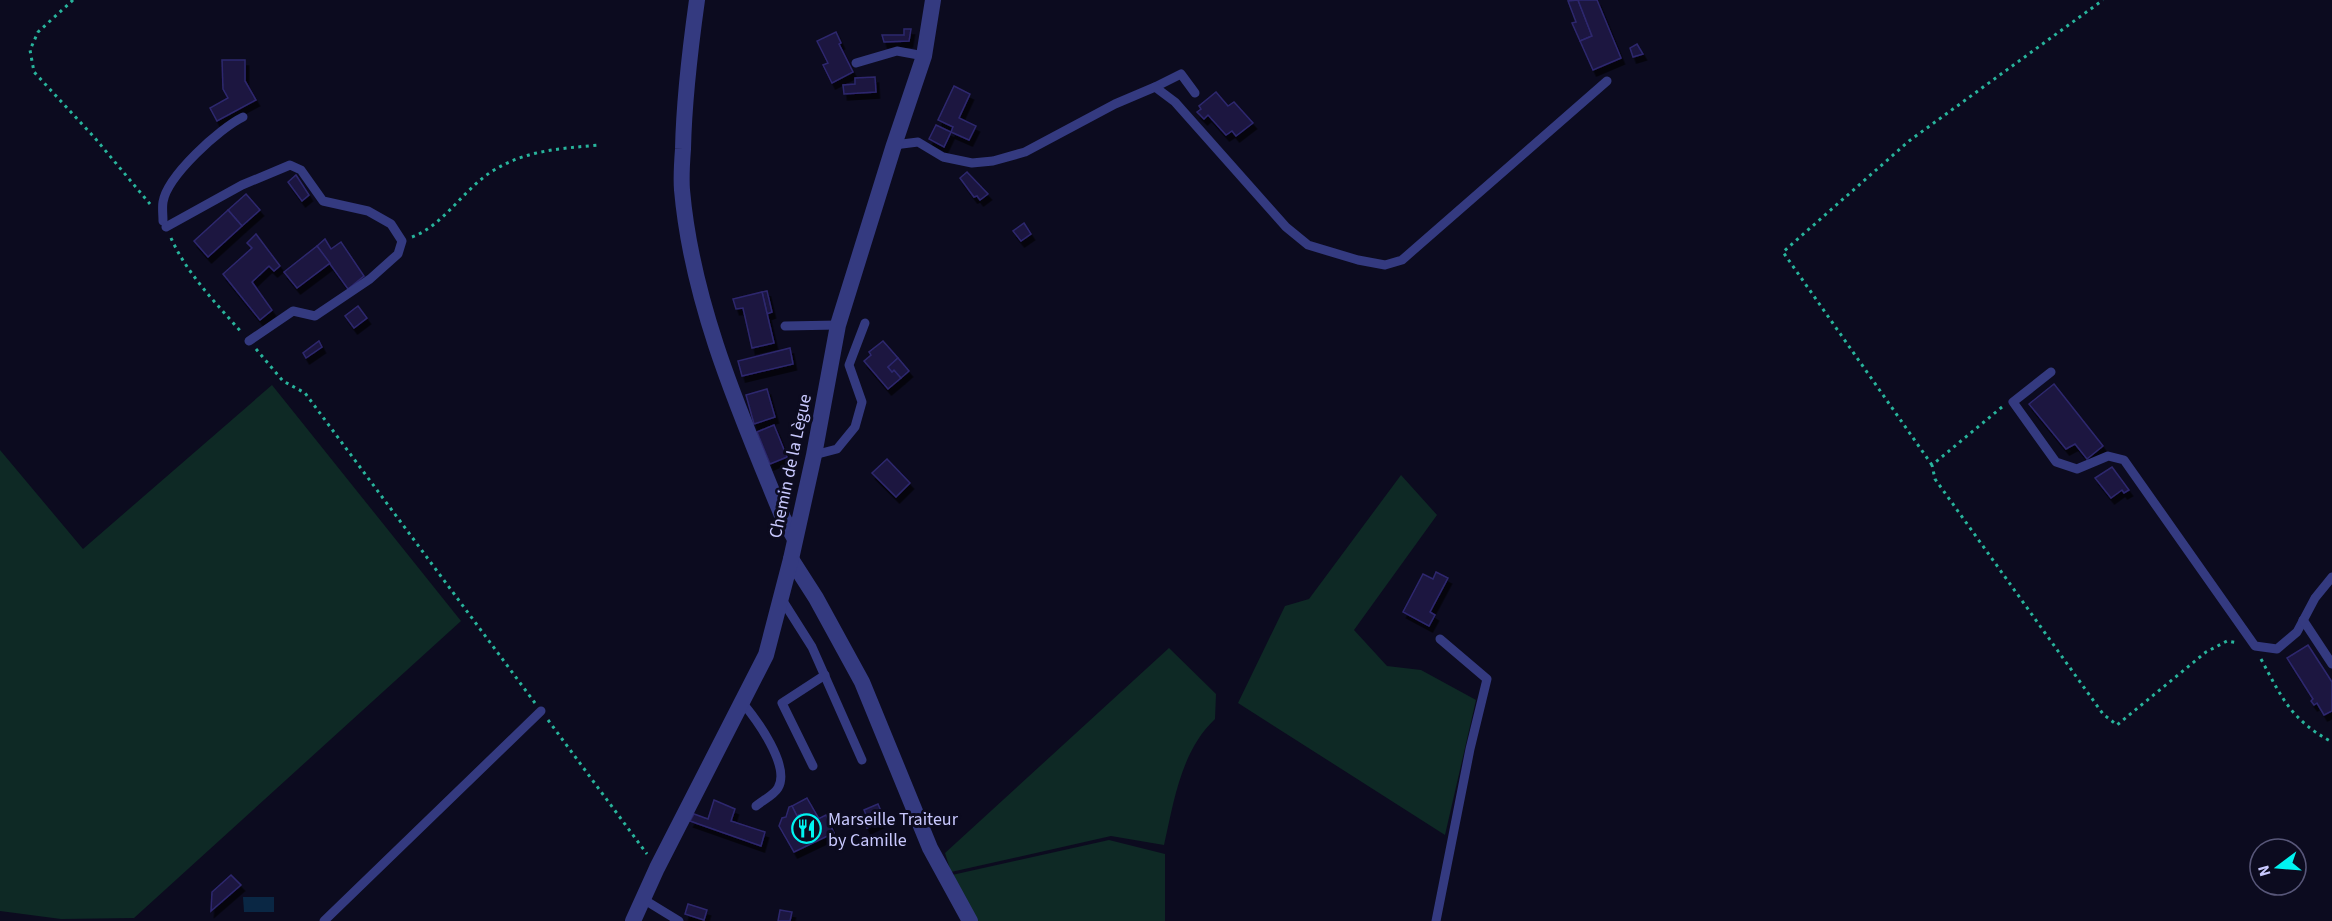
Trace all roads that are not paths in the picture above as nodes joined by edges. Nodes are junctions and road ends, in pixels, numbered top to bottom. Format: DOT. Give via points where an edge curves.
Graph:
graph roads {
  1 [pos="696,0"];
  2 [pos="933,0"];
  3 [pos="924,56"];
  4 [pos="856,63"];
  5 [pos="1606,81"];
  6 [pos="1155,87"];
  7 [pos="1195,93"];
  8 [pos="243,117"];
  9 [pos="894,145"];
  10 [pos="865,323"];
  11 [pos="838,325"];
  12 [pos="785,326"];
  13 [pos="249,341"];
  14 [pos="2051,372"];
  15 [pos="814,455"];
  16 [pos="795,539"];
  17 [pos="791,559"];
  18 [pos="2332,577"];
  19 [pos="782,598"];
  20 [pos="2303,620"];
  21 [pos="1440,639"];
  22 [pos="2332,664"];
  23 [pos="825,675"];
  24 [pos="742,702"];
  25 [pos="541,711"];
  26 [pos="862,760"];
  27 [pos="813,766"];
  28 [pos="756,806"];
  29 [pos="643,899"];
  30 [pos="324,921"];
  31 [pos="633,921"];
  32 [pos="679,921"];
  33 [pos="970,921"];
  34 [pos="1436,921"];
  1 -- 16 [label="street" via="683,125 682,178 691,253 728,378 783,518"];
  2 -- 3 [label="street, Chemin de la Lègue"];
  3 -- 4 [label="lane" via="897,51"];
  3 -- 9 [label="street, Chemin de la Lègue"];
  5 -- 6 [label="lane" via="1402,260 1385,265 1308,245 1286,227 1175,102"];
  6 -- 7 [label="lane" via="1181,74"];
  6 -- 9 [label="lane" via="1025,152 993,161 972,164 943,157 918,142"];
  8 -- 13 [label="lane" via="228,125 175,177 163,200 165,224 290,165 301,170 323,201 368,211 391,224 402,241 398,254 325,310 315,316 292,311"];
  9 -- 11 [label="street, Chemin de la Lègue"];
  10 -- 15 [label="lane" via="849,365 862,402 855,427 837,449"];
  11 -- 12 [label="lane"];
  11 -- 15 [label="street, Chemin de la Lègue"];
  14 -- 20 [label="lane" via="2013,402 2056,462 2077,469 2108,456 2124,460 2255,646 2277,649 2297,632"];
  15 -- 16 [label="street, Chemin de la Lègue"];
  16 -- 17 [label="street, Chemin de la Lègue"];
  17 -- 19 [label="street, Chemin de la Lègue"];
  17 -- 33 [label="street" via="862,682 930,848"];
  18 -- 20 [label="lane"];
  19 -- 23 [label="lane"];
  19 -- 24 [label="street, Chemin de la Lègue" via="766,655"];
  20 -- 22 [label="lane"];
  21 -- 34 [label="lane" via="1487,679"];
  23 -- 26 [label="lane"];
  23 -- 27 [label="lane" via="782,703"];
  24 -- 28 [label="lane" via="760,724 782,776 777,789"];
  24 -- 29 [label="street, Chemin de la Lègue"];
  25 -- 30 [label="lane"];
  29 -- 31 [label="street, Chemin de la Lègue"];
  29 -- 32 [label="lane"];
}
